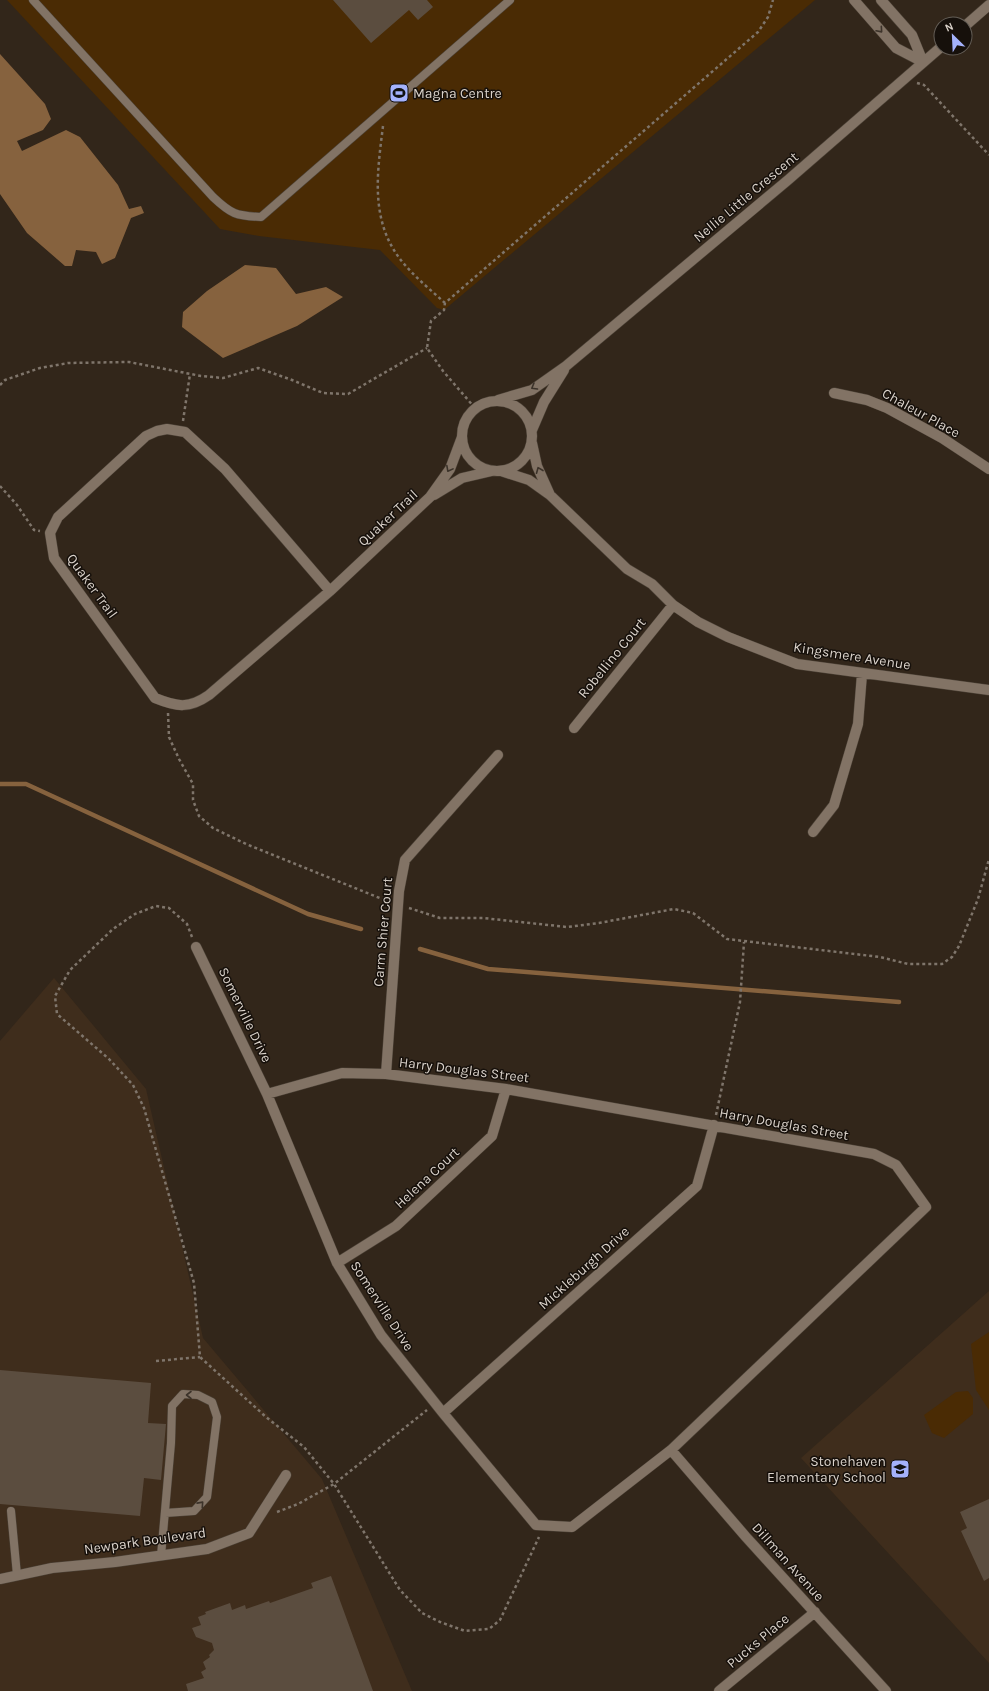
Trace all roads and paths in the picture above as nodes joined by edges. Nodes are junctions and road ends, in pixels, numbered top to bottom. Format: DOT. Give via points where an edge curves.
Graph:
graph roads {
  1 [pos="32,0"];
  2 [pos="510,0"];
  3 [pos="773,0"];
  4 [pos="854,0"];
  5 [pos="881,0"];
  6 [pos="989,5"];
  7 [pos="973,19"];
  8 [pos="933,53"];
  9 [pos="923,62"];
  10 [pos="905,78"];
  11 [pos="383,126"];
  12 [pos="989,154"];
  13 [pos="445,303"];
  14 [pos="427,348"];
  15 [pos="566,366"];
  16 [pos="190,374"];
  17 [pos="0,385"];
  18 [pos="834,393"];
  19 [pos="498,400"];
  20 [pos="475,408"];
  21 [pos="532,430"];
  22 [pos="181,431"];
  23 [pos="462,437"];
  24 [pos="532,443"];
  25 [pos="989,469"];
  26 [pos="496,471"];
  27 [pos="0,486"];
  28 [pos="550,495"];
  29 [pos="430,497"];
  30 [pos="50,533"];
  31 [pos="330,591"];
  32 [pos="673,605"];
  33 [pos="862,674"];
  34 [pos="989,690"];
  35 [pos="167,703"];
  36 [pos="574,728"];
  37 [pos="498,755"];
  38 [pos="813,832"];
  39 [pos="989,860"];
  40 [pos="398,905"];
  41 [pos="744,942"];
  42 [pos="196,947"];
  43 [pos="386,1074"];
  44 [pos="506,1089"];
  45 [pos="267,1094"];
  46 [pos="714,1125"];
  47 [pos="337,1263"];
  48 [pos="200,1358"];
  49 [pos="156,1361"];
  50 [pos="435,1404"];
  51 [pos="443,1413"];
  52 [pos="671,1450"];
  53 [pos="286,1475"];
  54 [pos="334,1484"];
  55 [pos="11,1511"];
  56 [pos="165,1513"];
  57 [pos="257,1520"];
  58 [pos="544,1526"];
  59 [pos="161,1556"];
  60 [pos="17,1575"];
  61 [pos="0,1579"];
  62 [pos="815,1612"];
  63 [pos="719,1691"];
  64 [pos="886,1691"];
  1 -- 2 [label="lane" via="213,197 228,211 242,216 261,217"];
  3 -- 13 [label="path" via="768,17 758,32"];
  4 -- 9 [label="street, one-way" via="896,48"];
  5 -- 9 [label="street" via="912,35"];
  6 -- 7 [label="street"];
  8 -- 9 [label="street, Nellie Little Crescent"];
  9 -- 10 [label="street, Nellie Little Crescent"];
  10 -- 12 [label="path" via="924,85"];
  10 -- 15 [label="street, Nellie Little Crescent"];
  11 -- 13 [label="path" via="377,200 387,237 405,265"];
  13 -- 14 [label="path" via="444,310 431,321"];
  14 -- 16 [label="path" via="348,394 323,393 258,368 222,378"];
  14 -- 20 [label="path" via="442,371"];
  15 -- 19 [label="street, Nellie Little Crescent, one-way" via="532,390"];
  15 -- 21 [label="street, Nellie Little Crescent" via="544,402"];
  16 -- 17 [label="path" via="129,362 68,363 40,368 5,380"];
  16 -- 22 [label="path"];
  18 -- 25 [label="street, Chaleur Place" via="867,400 887,408 942,438"];
  19 -- 20 [label="street" via="485,402"];
  19 -- 21 [label="street" via="519,407 528,417"];
  20 -- 23 [label="street" via="466,420"];
  21 -- 24 [label="street"];
  22 -- 30 [label="street" via="157,431 138,442 58,517"];
  22 -- 31 [label="street" via="225,469"];
  23 -- 26 [label="street" via="470,459 480,466"];
  23 -- 29 [label="street, Quaker Trail, one-way" via="450,469"];
  24 -- 26 [label="street" via="522,461 514,467"];
  28 -- 24 [label="street, Kingsmere Avenue, one-way" via="537,466"];
  26 -- 28 [label="street, Kingsmere Avenue" via="529,480"];
  26 -- 29 [label="street, Quaker Trail" via="462,478"];
  27 -- 30 [label="path" via="34,530"];
  28 -- 32 [label="street, Kingsmere Avenue" via="627,569 652,584"];
  29 -- 31 [label="street, Quaker Trail"];
  30 -- 35 [label="street, Quaker Trail" via="54,558 156,698"];
  31 -- 35 [label="street, Quaker Trail" via="199,702 191,705"];
  32 -- 33 [label="street, Kingsmere Avenue" via="698,622 728,637 798,664"];
  32 -- 36 [label="street, Robellino Court"];
  33 -- 34 [label="street, Kingsmere Avenue"];
  33 -- 38 [label="street" via="858,724 834,804"];
  35 -- 40 [label="path" via="169,737 194,784 193,800 199,816 213,828 246,844"];
  37 -- 40 [label="street, Carm Shier Court" via="405,860"];
  39 -- 41 [label="path" via="978,899 960,946 952,957 942,964 908,964 880,957"];
  40 -- 41 [label="path" via="440,918 484,918 567,927 674,909 693,913 727,939"];
  40 -- 43 [label="street, Carm Shier Court"];
  41 -- 46 [label="path" via="740,1002"];
  42 -- 45 [label="street, Somerville Drive"];
  42 -- 48 [label="path" via="186,924 169,908 156,906 135,914 113,929 70,970 56,996 57,1014 109,1059 133,1085 144,1108 194,1284"];
  43 -- 44 [label="street, Harry Douglas Street"];
  43 -- 45 [label="street, Harry Douglas Street" via="342,1073"];
  44 -- 46 [label="street, Harry Douglas Street"];
  44 -- 47 [label="street, Helena Court" via="492,1136 396,1226"];
  45 -- 47 [label="street, Somerville Drive"];
  46 -- 51 [label="street, Mickleburgh Drive" via="697,1186"];
  46 -- 52 [label="street, Harry Douglas Street" via="874,1154 896,1164 926,1207"];
  47 -- 50 [label="street, Somerville Drive" via="381,1335"];
  48 -- 49 [label="path"];
  48 -- 54 [label="path" via="266,1417 304,1446"];
  50 -- 51 [label="street, Somerville Drive"];
  50 -- 54 [label="path"];
  51 -- 58 [label="street, Somerville Drive" via="536,1525"];
  52 -- 58 [label="street, Somerville Drive" via="572,1528"];
  52 -- 62 [label="street, Dillman Avenue"];
  53 -- 57 [label="street, Newpark Boulevard"];
  54 -- 57 [label="path" via="298,1504"];
  54 -- 58 [label="path" via="400,1590 422,1613 464,1631 489,1629 500,1620"];
  55 -- 60 [label="lane"];
  56 -- 56 [label="lane, one-way" via="194,1511 207,1497 217,1417 212,1402 198,1395 183,1394 172,1406"];
  56 -- 59 [label="lane"];
  57 -- 59 [label="street, Newpark Boulevard" via="249,1533 206,1549"];
  59 -- 60 [label="street, Newpark Boulevard" via="52,1568"];
  60 -- 61 [label="street, Newpark Boulevard"];
  62 -- 63 [label="street, Pucks Place"];
  62 -- 64 [label="street, Dillman Avenue"];
}
